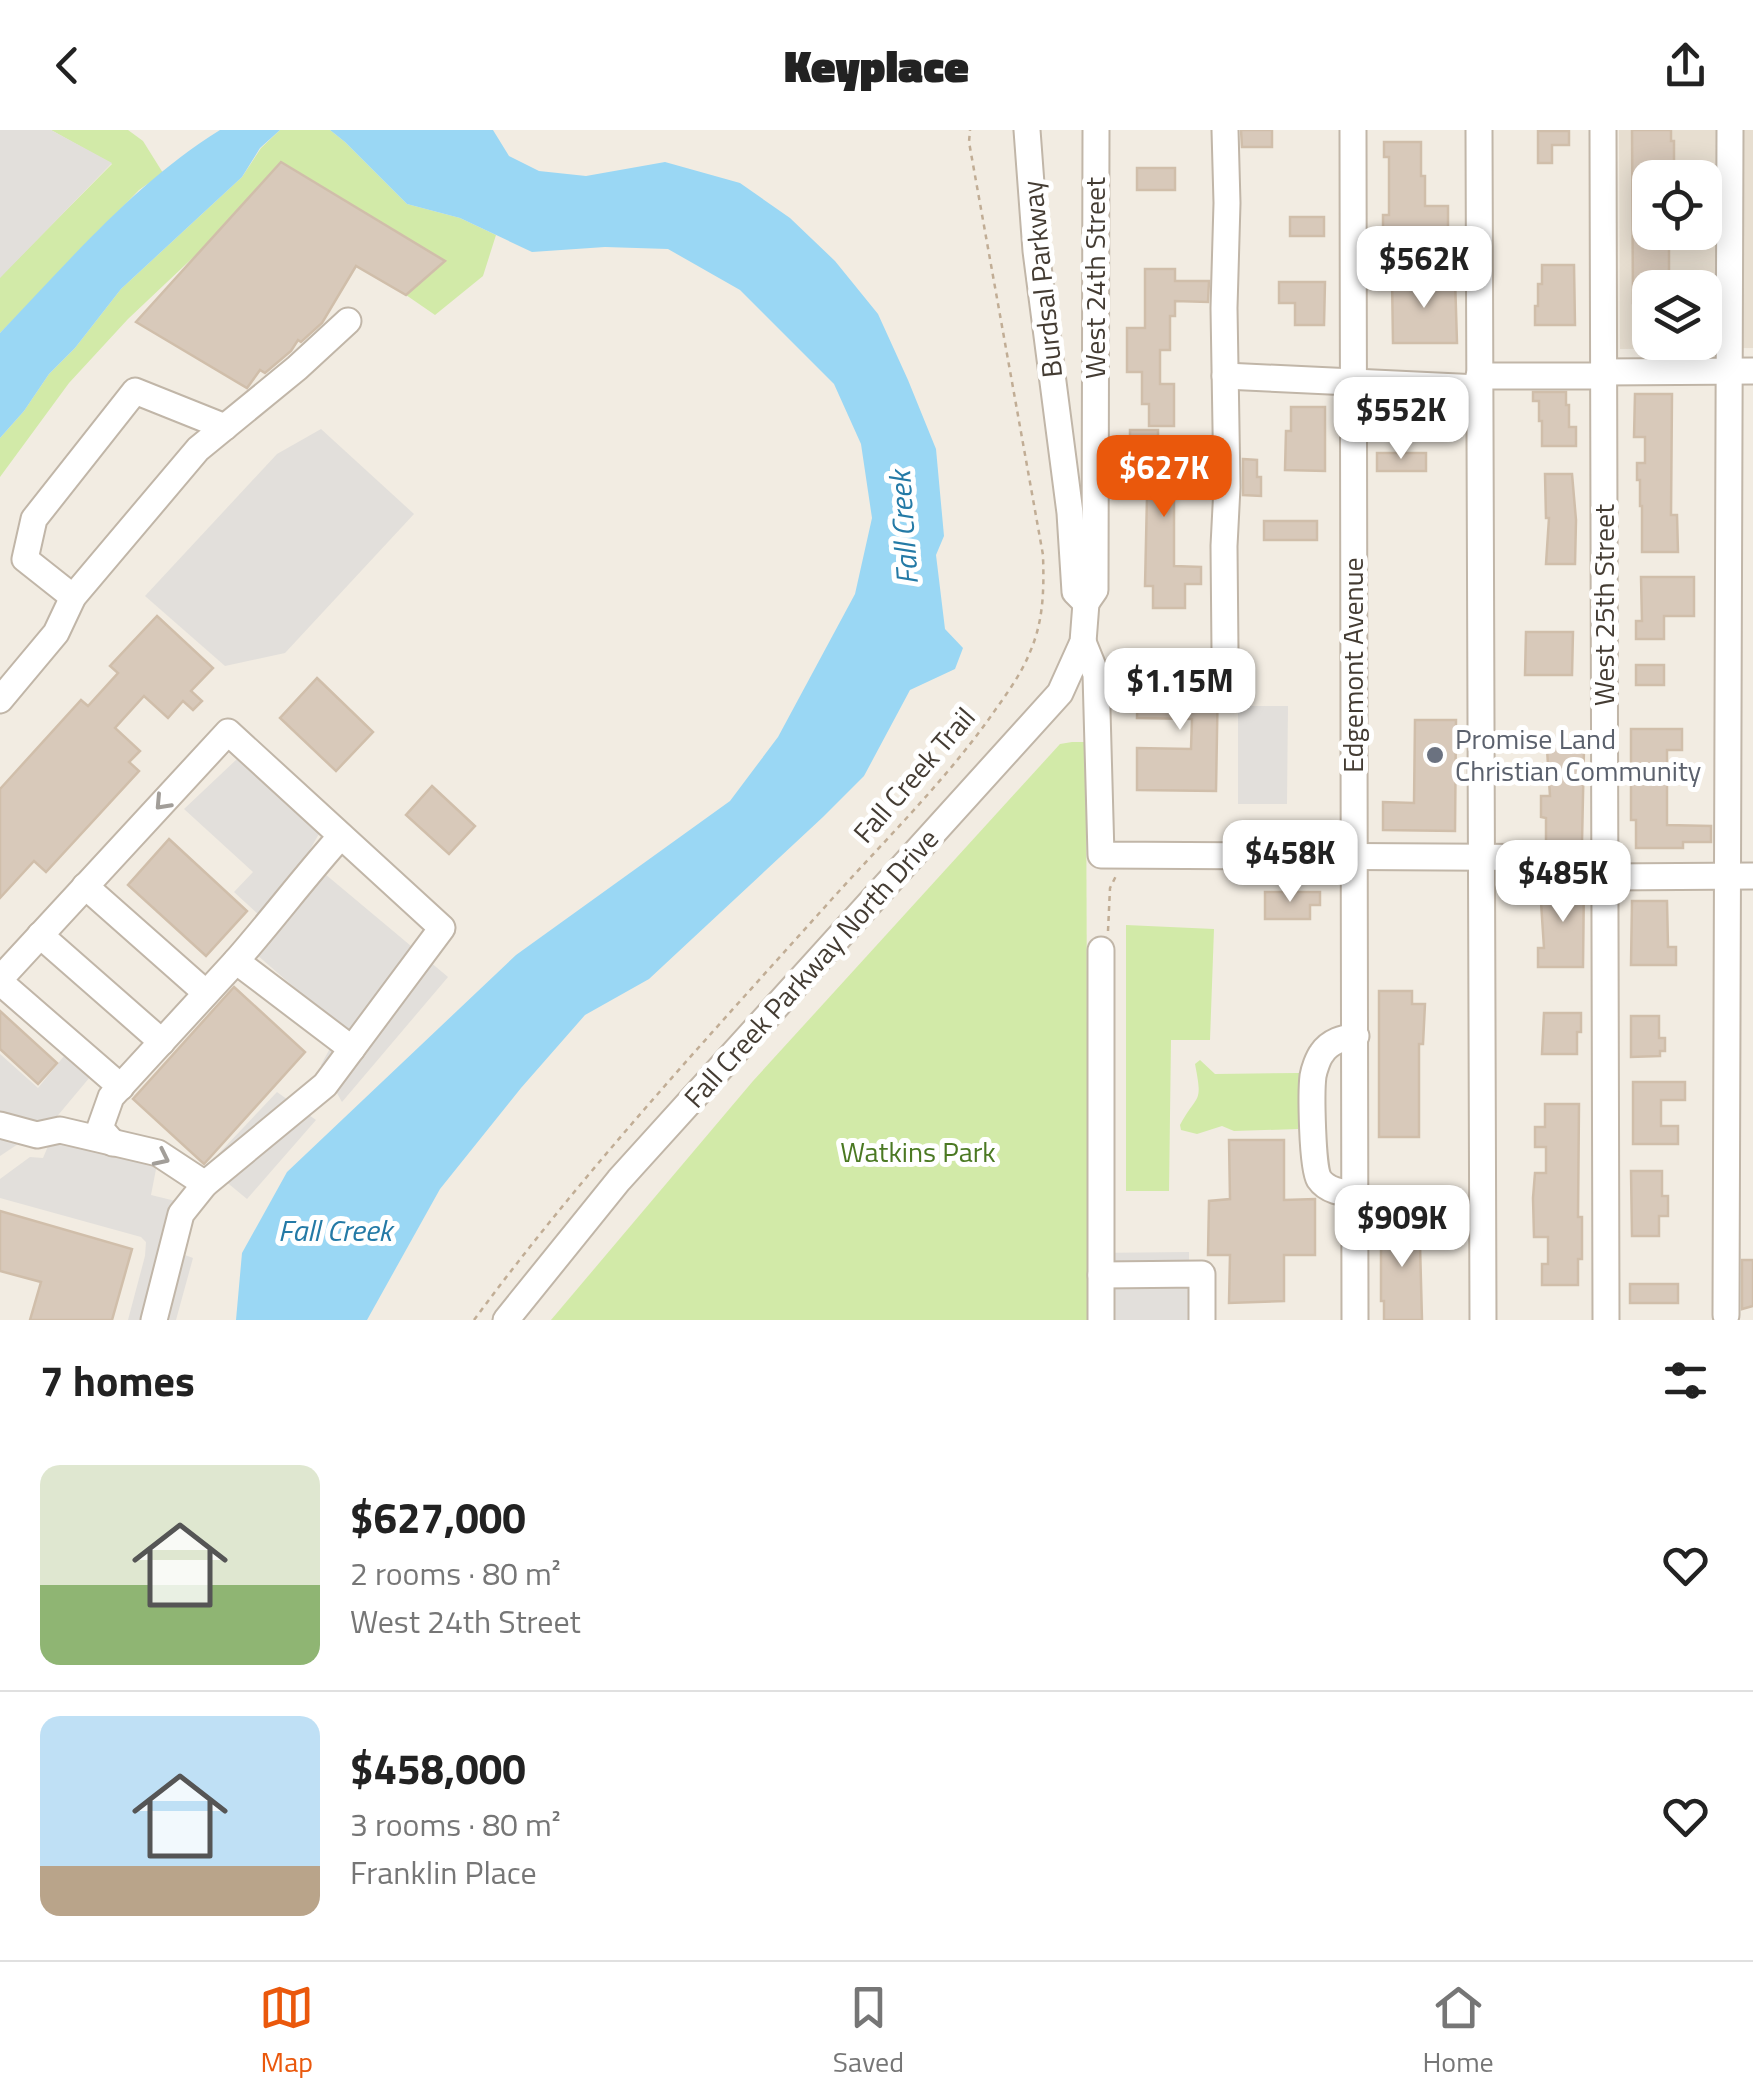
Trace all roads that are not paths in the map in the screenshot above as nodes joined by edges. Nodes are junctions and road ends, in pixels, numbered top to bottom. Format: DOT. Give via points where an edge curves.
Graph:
graph roads {
  1 [pos="1027,130"];
  2 [pos="1096,130"];
  3 [pos="1225,130"];
  4 [pos="1353,130"];
  5 [pos="1479,130"];
  6 [pos="1603,130"];
  7 [pos="1730,130"];
  8 [pos="348,321"];
  9 [pos="1741,371"];
  10 [pos="1603,374"];
  11 [pos="1225,376"];
  12 [pos="1353,380"];
  13 [pos="1479,382"];
  14 [pos="225,427"];
  15 [pos="73,597"];
  16 [pos="1086,603"];
  17 [pos="1083,642"];
  18 [pos="1225,651"];
  19 [pos="0,700"];
  20 [pos="341,836"];
  21 [pos="1354,856"];
  22 [pos="1482,857"];
  23 [pos="1605,867"];
  24 [pos="1740,876"];
  25 [pos="85,886"];
  26 [pos="40,935"];
  27 [pos="1101,950"];
  28 [pos="236,961"];
  29 [pos="0,980"];
  30 [pos="206,993"];
  31 [pos="1356,1036"];
  32 [pos="162,1042"];
  33 [pos="352,1049"];
  34 [pos="121,1087"];
  35 [pos="0,1125"];
  36 [pos="97,1135"];
  37 [pos="206,1184"];
  38 [pos="1355,1194"];
  39 [pos="1101,1274"];
  40 [pos="1753,1308"];
  41 [pos="1718,1317"];
  42 [pos="154,1320"];
  43 [pos="506,1320"];
  44 [pos="1102,1320"];
  45 [pos="1202,1320"];
  46 [pos="1355,1320"];
  47 [pos="1483,1320"];
  48 [pos="1606,1320"];
  1 -- 16 [label="street, Burdsal Parkway" via="1075,592"];
  2 -- 16 [label="street, West 24th Street" via="1095,590"];
  3 -- 11 [label="street"];
  4 -- 12 [label="street, Edgemont Avenue"];
  5 -- 13 [label="street"];
  6 -- 10 [label="street, West 25th Street"];
  7 -- 9 [label="street"];
  8 -- 14 [label="street"];
  9 -- 10 [label="street"];
  9 -- 24 [label="street"];
  10 -- 13 [label="street"];
  10 -- 23 [label="street, West 25th Street"];
  11 -- 12 [label="street"];
  11 -- 18 [label="street"];
  12 -- 13 [label="street"];
  12 -- 21 [label="street, Edgemont Avenue"];
  13 -- 22 [label="street"];
  14 -- 15 [label="street" via="198,449"];
  14 -- 15 [label="street" via="135,391 34,519 25,560"];
  15 -- 19 [label="street" via="56,633"];
  16 -- 17 [label="street, Fall Creek Parkway North Drive"];
  17 -- 21 [label="street" via="1096,674 1101,854"];
  17 -- 43 [label="street, Fall Creek Parkway North Drive" via="1060,693 645,1151"];
  20 -- 25 [label="street, one-way" via="228,732"];
  20 -- 28 [label="street"];
  20 -- 33 [label="street" via="442,928"];
  21 -- 22 [label="street"];
  21 -- 31 [label="street, Edgemont Avenue"];
  22 -- 23 [label="street"];
  22 -- 47 [label="street"];
  23 -- 24 [label="street"];
  23 -- 48 [label="street, West 25th Street"];
  24 -- 41 [label="street"];
  25 -- 26 [label="street"];
  25 -- 30 [label="street"];
  26 -- 29 [label="street"];
  26 -- 32 [label="street"];
  27 -- 39 [label="street"];
  28 -- 30 [label="street"];
  28 -- 33 [label="street"];
  29 -- 34 [label="street"];
  30 -- 32 [label="street"];
  31 -- 38 [label="street, Edgemont Avenue"];
  31 -- 38 [label="street" via="1340,1038 1322,1053 1313,1074 1314,1165 1326,1186"];
  32 -- 34 [label="street"];
  33 -- 37 [label="street" via="326,1084"];
  34 -- 36 [label="street"];
  35 -- 36 [label="street" via="38,1134"];
  36 -- 37 [label="street, one-way" via="158,1153"];
  37 -- 42 [label="street" via="181,1214"];
  38 -- 46 [label="street, Edgemont Avenue"];
  39 -- 44 [label="street"];
  39 -- 45 [label="street" via="1202,1274"];
  40 -- 41 [label="street"];
}
